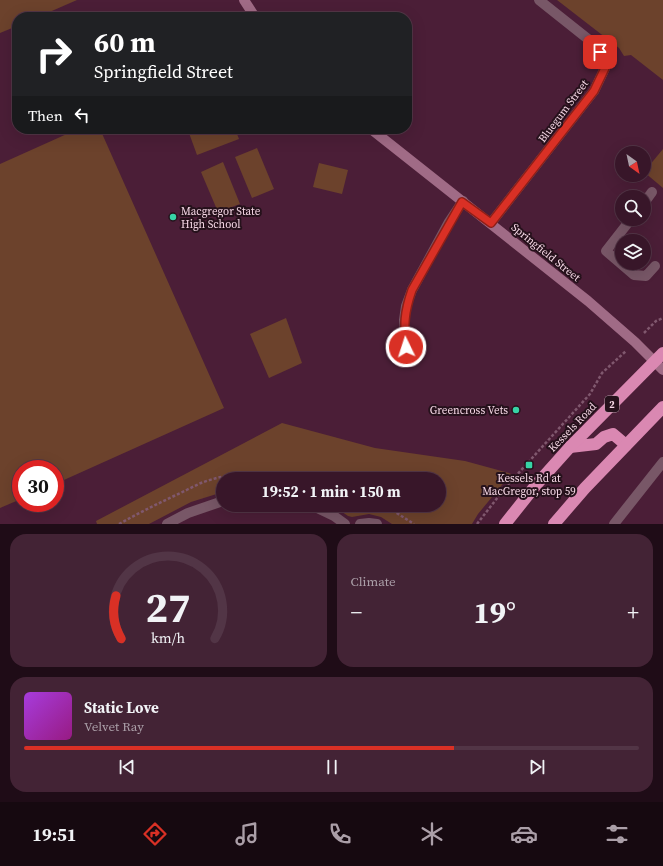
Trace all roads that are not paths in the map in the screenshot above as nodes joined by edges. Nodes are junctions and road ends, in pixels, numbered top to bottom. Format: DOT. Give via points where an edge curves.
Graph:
graph roads {
  1 [pos="244,0"];
  2 [pos="539,0"];
  3 [pos="251,12"];
  4 [pos="377,134"];
  5 [pos="462,202"];
  6 [pos="491,223"];
  7 [pos="626,226"];
  8 [pos="655,266"];
  9 [pos="406,347"];
  10 [pos="660,361"];
  11 [pos="663,407"];
  12 [pos="626,445"];
  13 [pos="570,447"];
  14 [pos="663,462"];
  15 [pos="216,503"];
  16 [pos="326,512"];
  17 [pos="167,524"];
  18 [pos="345,524"];
  19 [pos="360,524"];
  20 [pos="377,524"];
  21 [pos="505,524"];
  22 [pos="554,524"];
  23 [pos="614,524"];
  1 -- 3 [label="street"];
  2 -- 6 [label="street, Bluegum Street" via="588,39 600,52 605,68 594,91"];
  4 -- 5 [label="street, Springfield Street"];
  5 -- 6 [label="street, Springfield Street"];
  5 -- 9 [label="street" via="412,290 404,320"];
  6 -- 10 [label="street, Springfield Street"];
  7 -- 8 [label="street" via="606,251 634,275 646,276"];
  10 -- 13 [label="highway, Kessels Road / 2"];
  11 -- 12 [label="highway"];
  12 -- 13 [label="highway" via="613,434 596,444"];
  12 -- 22 [label="highway" via="584,488"];
  13 -- 21 [label="highway, Kessels Road / 2"];
  14 -- 23 [label="street"];
  15 -- 17 [label="street" via="188,513"];
  16 -- 18 [label="street"];
  19 -- 20 [label="street"];
}
